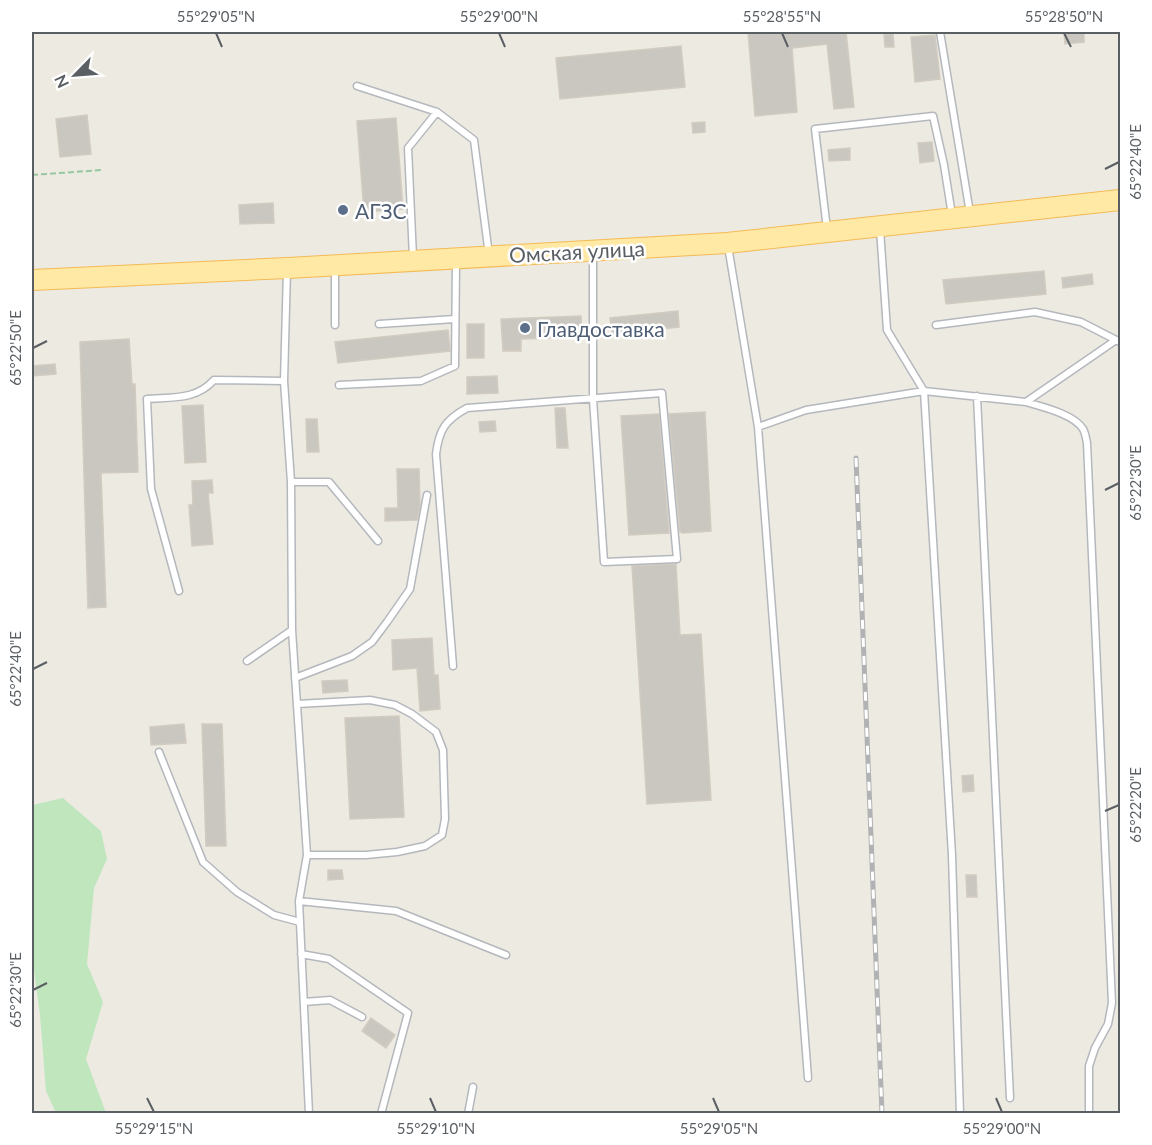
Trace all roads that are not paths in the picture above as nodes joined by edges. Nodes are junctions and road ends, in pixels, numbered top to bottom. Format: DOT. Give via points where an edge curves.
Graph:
graph roads {
  1 [pos="940,32"];
  2 [pos="357,86"];
  3 [pos="437,112"];
  4 [pos="1120,200"];
  5 [pos="961,217"];
  6 [pos="880,227"];
  7 [pos="828,232"];
  8 [pos="727,243"];
  9 [pos="593,250"];
  10 [pos="489,256"];
  11 [pos="456,258"];
  12 [pos="413,260"];
  13 [pos="335,265"];
  14 [pos="288,268"];
  15 [pos="32,280"];
  16 [pos="455,319"];
  17 [pos="379,324"];
  18 [pos="335,325"];
  19 [pos="936,325"];
  20 [pos="1118,341"];
  21 [pos="284,381"];
  22 [pos="339,385"];
  23 [pos="924,392"];
  24 [pos="977,396"];
  25 [pos="593,399"];
  26 [pos="1026,402"];
  27 [pos="758,427"];
  28 [pos="291,482"];
  29 [pos="427,495"];
  30 [pos="378,541"];
  31 [pos="178,591"];
  32 [pos="292,630"];
  33 [pos="247,661"];
  34 [pos="453,666"];
  35 [pos="295,678"];
  36 [pos="297,704"];
  37 [pos="159,752"];
  38 [pos="307,855"];
  39 [pos="299,901"];
  40 [pos="300,922"];
  41 [pos="301,954"];
  42 [pos="506,955"];
  43 [pos="304,1002"];
  44 [pos="362,1017"];
  45 [pos="808,1078"];
  46 [pos="473,1087"];
  47 [pos="1010,1098"];
  48 [pos="309,1113"];
  49 [pos="381,1113"];
  50 [pos="468,1113"];
  51 [pos="960,1113"];
  52 [pos="1089,1113"];
  1 -- 5 [label="lane"];
  2 -- 3 [label="lane"];
  3 -- 10 [label="lane" via="474,140"];
  3 -- 12 [label="lane" via="408,148"];
  4 -- 5 [label="main road, Омская улица"];
  5 -- 6 [label="main road, Омская улица"];
  5 -- 7 [label="lane" via="933,116 815,129"];
  6 -- 7 [label="main road, Омская улица"];
  6 -- 23 [label="lane" via="886,330"];
  7 -- 8 [label="main road, Омская улица"];
  8 -- 9 [label="main road, Омская улица"];
  8 -- 27 [label="lane"];
  9 -- 10 [label="main road, Омская улица"];
  9 -- 25 [label="lane"];
  10 -- 11 [label="main road, Омская улица"];
  11 -- 12 [label="main road, Омская улица"];
  11 -- 16 [label="lane"];
  12 -- 13 [label="main road, Омская улица"];
  13 -- 14 [label="main road, Омская улица"];
  13 -- 18 [label="lane"];
  14 -- 15 [label="main road, Омская улица"];
  14 -- 21 [label="lane"];
  16 -- 17 [label="lane"];
  16 -- 22 [label="lane" via="455,366 421,381"];
  19 -- 20 [label="lane" via="1035,312 1081,322"];
  20 -- 26 [label="lane"];
  21 -- 28 [label="lane"];
  21 -- 31 [label="lane" via="214,380 197,394 147,399 151,489"];
  23 -- 24 [label="lane"];
  23 -- 27 [label="lane" via="806,410"];
  23 -- 51 [label="lane" via="952,855"];
  24 -- 26 [label="lane"];
  24 -- 47 [label="lane"];
  25 -- 25 [label="lane" via="604,562 677,559 662,393"];
  25 -- 34 [label="lane" via="467,408 452,416 443,428 436,454 437,482"];
  26 -- 52 [label="lane" via="1076,422 1084,430 1087,443 1112,1003 1108,1024 1089,1066"];
  27 -- 45 [label="lane"];
  28 -- 30 [label="lane" via="329,482"];
  28 -- 32 [label="lane"];
  29 -- 35 [label="lane" via="410,589 393,614 372,642 352,656"];
  32 -- 33 [label="lane"];
  32 -- 35 [label="lane"];
  35 -- 36 [label="lane"];
  36 -- 38 [label="lane"];
  36 -- 38 [label="lane" via="370,700 395,705 436,732 443,750 442,835 425,846 397,852"];
  37 -- 40 [label="lane" via="203,862 237,892 274,915"];
  38 -- 39 [label="lane"];
  39 -- 40 [label="lane"];
  39 -- 42 [label="lane" via="396,911"];
  40 -- 41 [label="lane"];
  41 -- 43 [label="lane"];
  41 -- 49 [label="lane" via="329,959 408,1013"];
  43 -- 44 [label="lane" via="330,1000"];
  43 -- 48 [label="lane"];
  46 -- 50 [label="lane"];
}
